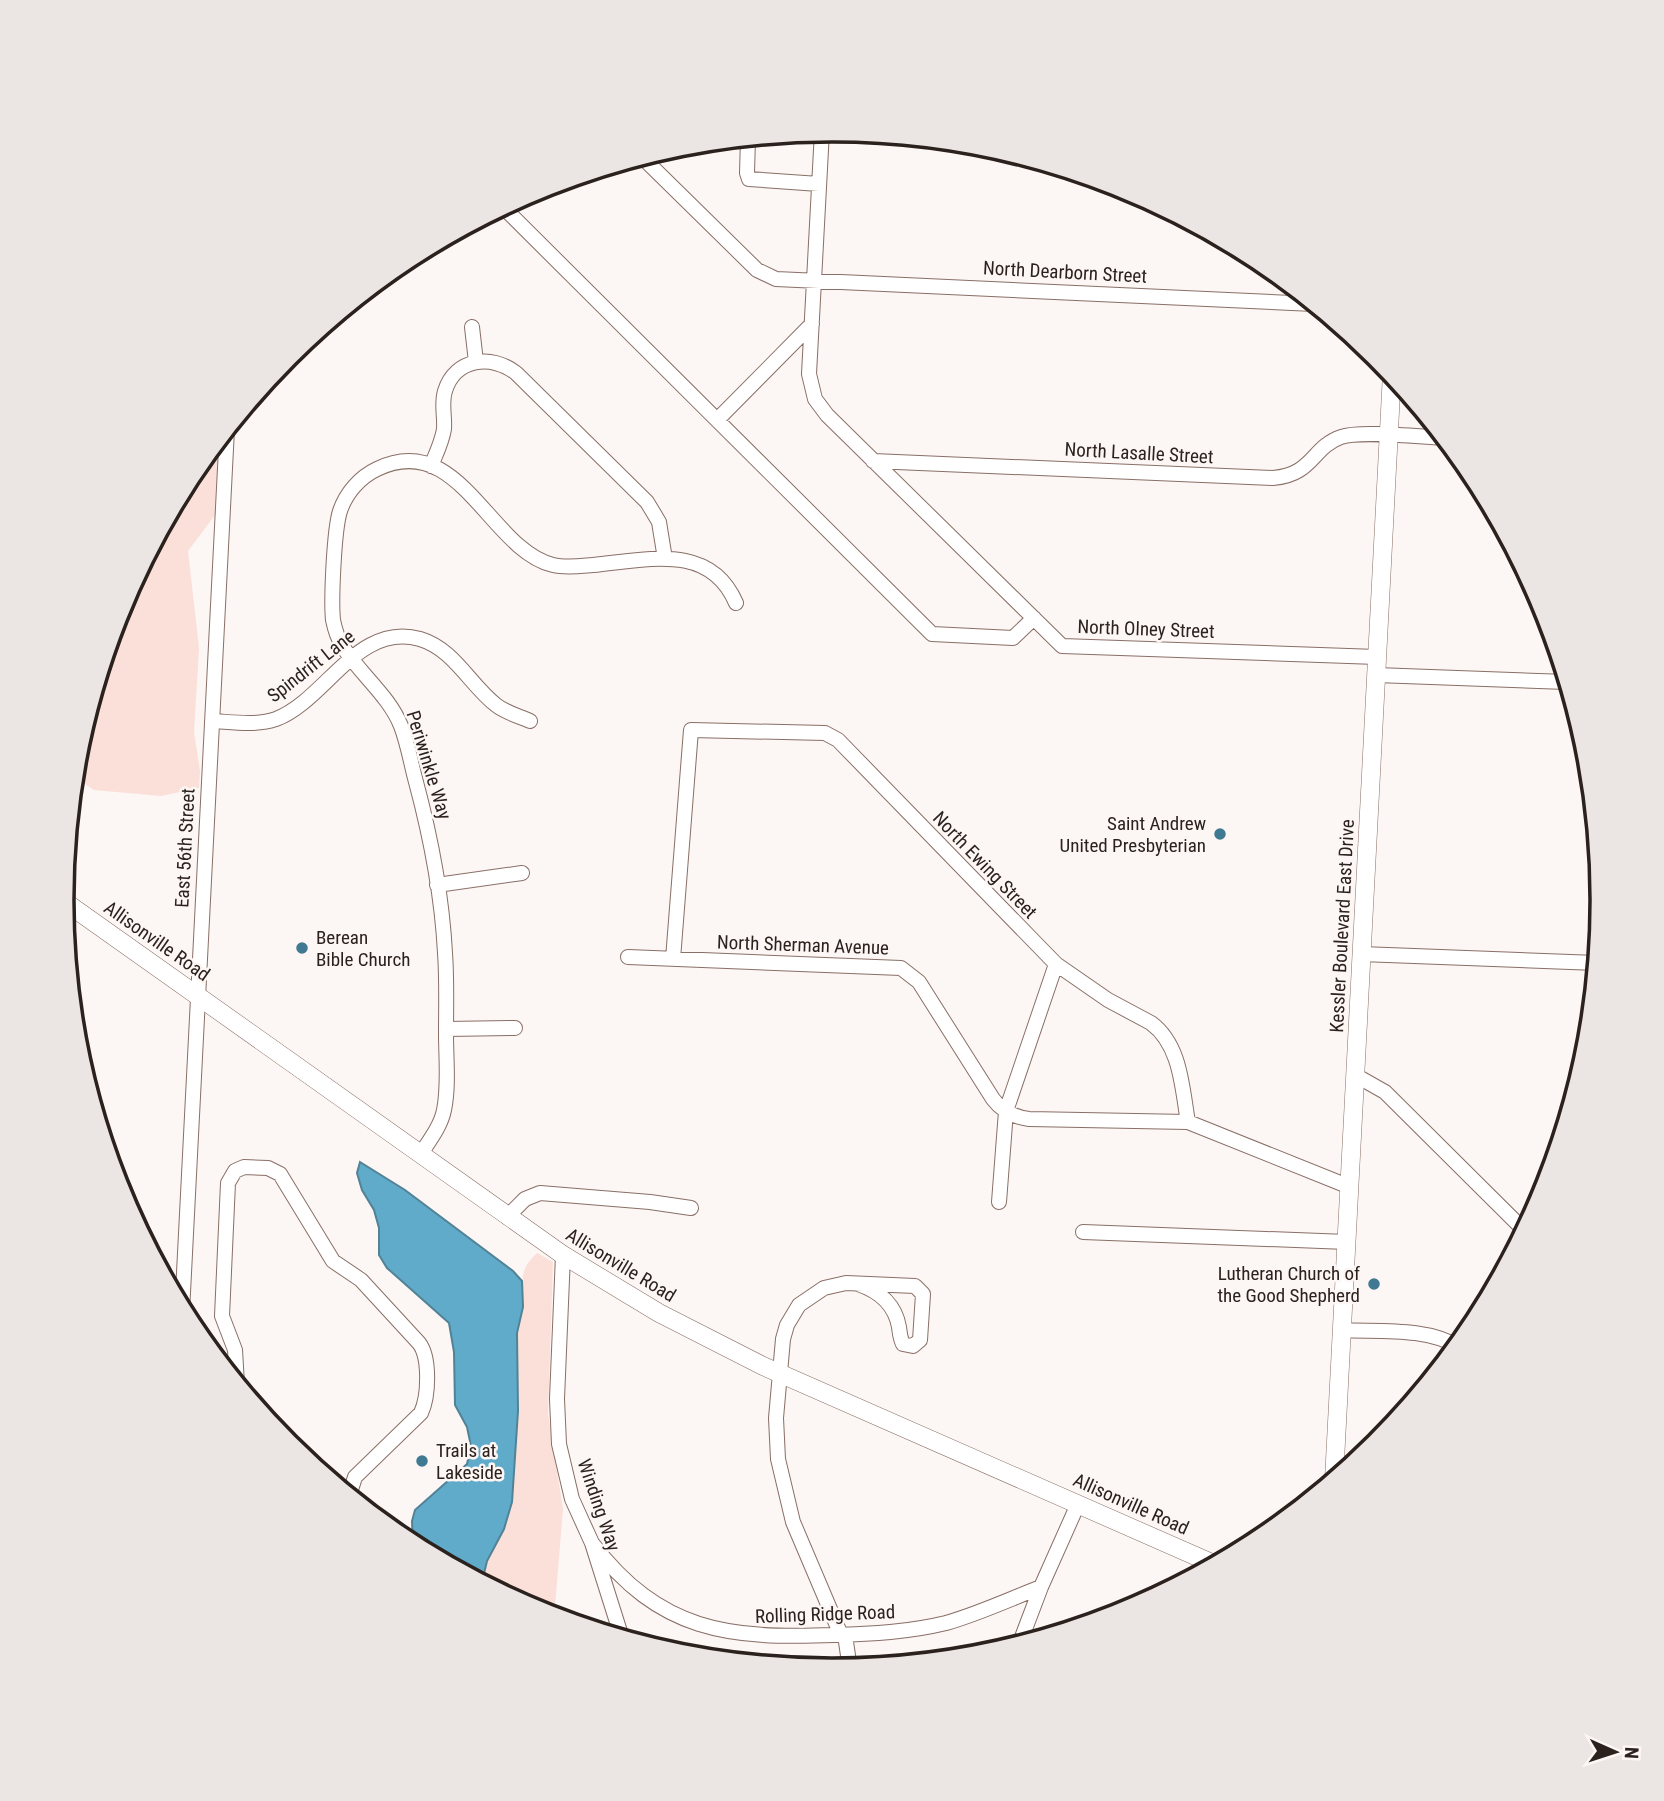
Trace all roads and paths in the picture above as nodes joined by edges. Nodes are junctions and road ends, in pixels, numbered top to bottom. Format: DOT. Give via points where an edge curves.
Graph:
graph roads {
  1 [pos="822,142"];
  2 [pos="748,147"];
  3 [pos="650,165"];
  4 [pos="820,184"];
  5 [pos="510,214"];
  6 [pos="814,281"];
  7 [pos="1299,303"];
  8 [pos="812,324"];
  9 [pos="472,327"];
  10 [pos="476,362"];
  11 [pos="1391,388"];
  12 [pos="717,420"];
  13 [pos="1388,436"];
  14 [pos="1433,438"];
  15 [pos="226,444"];
  16 [pos="873,461"];
  17 [pos="431,466"];
  18 [pos="665,559"];
  19 [pos="736,603"];
  20 [pos="1034,618"];
  21 [pos="352,659"];
  22 [pos="1376,666"];
  23 [pos="1558,681"];
  24 [pos="212,721"];
  25 [pos="530,721"];
  26 [pos="522,873"];
  27 [pos="437,885"];
  28 [pos="74,908"];
  29 [pos="1361,954"];
  30 [pos="628,957"];
  31 [pos="673,959"];
  32 [pos="1588,963"];
  33 [pos="1056,964"];
  34 [pos="197,995"];
  35 [pos="515,1028"];
  36 [pos="446,1029"];
  37 [pos="1355,1075"];
  38 [pos="1006,1111"];
  39 [pos="1188,1122"];
  40 [pos="420,1155"];
  41 [pos="1350,1187"];
  42 [pos="999,1202"];
  43 [pos="691,1208"];
  44 [pos="507,1217"];
  45 [pos="1518,1224"];
  46 [pos="1083,1232"];
  47 [pos="1347,1242"];
  48 [pos="563,1255"];
  49 [pos="858,1284"];
  50 [pos="183,1293"];
  51 [pos="1342,1330"];
  52 [pos="1449,1341"];
  53 [pos="236,1369"];
  54 [pos="779,1373"];
  55 [pos="1335,1469"];
  56 [pos="352,1487"];
  57 [pos="1078,1504"];
  58 [pos="592,1543"];
  59 [pos="1205,1560"];
  60 [pos="1041,1587"];
  61 [pos="619,1628"];
  62 [pos="1023,1634"];
  63 [pos="843,1635"];
  64 [pos="848,1658"];
  1 -- 4 [label="street"];
  2 -- 4 [label="street" via="749,179"];
  3 -- 6 [label="street, North Dearborn Street" via="761,273"];
  4 -- 6 [label="street"];
  5 -- 12 [label="street"];
  6 -- 7 [label="street, North Dearborn Street"];
  6 -- 8 [label="street"];
  8 -- 12 [label="street"];
  8 -- 16 [label="street, North Olney Street" via="809,374 814,394 822,410"];
  9 -- 10 [label="street"];
  10 -- 17 [label="street" via="449,381 444,431"];
  10 -- 18 [label="street" via="498,362 516,373 647,502 659,522"];
  11 -- 13 [label="main road, Kessler Boulevard East Drive"];
  12 -- 20 [label="street" via="932,634 1013,638"];
  13 -- 14 [label="street, North Lasalle Street"];
  13 -- 16 [label="street, North Lasalle Street" via="1342,437 1299,471 1273,478"];
  13 -- 22 [label="main road, Kessler Boulevard East Drive"];
  15 -- 24 [label="street, East 56th Street"];
  16 -- 20 [label="street, North Olney Street"];
  17 -- 18 [label="street" via="455,480 524,550 544,562 571,567"];
  17 -- 21 [label="street, Periwinkle Way" via="407,462 381,467 365,475 345,499 337,524 333,618 339,640"];
  18 -- 19 [label="street" via="691,561 712,571"];
  20 -- 22 [label="street, North Olney Street" via="1062,646"];
  21 -- 24 [label="street, Spindrift Lane" via="278,718 250,723"];
  21 -- 25 [label="street, Spindrift Lane" via="384,639 424,640 446,654 496,705"];
  21 -- 27 [label="street, Periwinkle Way" via="402,728 430,836"];
  22 -- 23 [label="street, North Olney Street"];
  22 -- 29 [label="main road, Kessler Boulevard East Drive"];
  24 -- 34 [label="street, East 56th Street"];
  26 -- 27 [label="street"];
  27 -- 36 [label="street, Periwinkle Way" via="446,955"];
  28 -- 34 [label="main road, Allisonville Road"];
  29 -- 32 [label="street"];
  29 -- 37 [label="main road, Kessler Boulevard East Drive"];
  30 -- 31 [label="street, North Sherman Avenue"];
  31 -- 33 [label="street, North Ewing Street" via="691,730 834,737"];
  31 -- 38 [label="street, North Sherman Avenue" via="903,969 919,982 990,1096"];
  33 -- 38 [label="street"];
  33 -- 39 [label="street, North Ewing Street" via="1161,1031 1175,1055"];
  34 -- 40 [label="main road, Allisonville Road"];
  34 -- 50 [label="street, East 56th Street"];
  35 -- 36 [label="street"];
  36 -- 40 [label="street, Periwinkle Way" via="444,1111"];
  37 -- 41 [label="main road, Kessler Boulevard East Drive"];
  37 -- 45 [label="street" via="1385,1092"];
  38 -- 39 [label="street" via="1029,1119"];
  38 -- 42 [label="street"];
  39 -- 41 [label="street"];
  40 -- 44 [label="main road, Allisonville Road"];
  41 -- 47 [label="main road, Kessler Boulevard East Drive"];
  43 -- 44 [label="street" via="540,1193 525,1199"];
  44 -- 48 [label="main road, Allisonville Road"];
  46 -- 47 [label="street"];
  47 -- 51 [label="main road, Kessler Boulevard East Drive"];
  48 -- 54 [label="main road, Allisonville Road" via="659,1313"];
  48 -- 58 [label="street, Winding Way" via="559,1444 572,1499"];
  49 -- 49 [label="street" via="883,1297 896,1315 901,1341 909,1347 916,1345 921,1337 922,1291 915,1286"];
  49 -- 54 [label="street" via="824,1288 799,1305 787,1325"];
  51 -- 52 [label="street" via="1427,1335"];
  51 -- 55 [label="main road, Kessler Boulevard East Drive"];
  53 -- 56 [label="street" via="235,1350 222,1316 228,1183 235,1171 244,1167 273,1169 284,1177 333,1261 361,1280 426,1354 422,1413 355,1476"];
  54 -- 57 [label="main road, Allisonville Road"];
  54 -- 63 [label="street" via="778,1459 793,1522"];
  57 -- 59 [label="main road, Allisonville Road"];
  57 -- 60 [label="street"];
  58 -- 61 [label="street, Winding Way"];
  58 -- 63 [label="street, Rolling Ridge Road" via="637,1591 695,1623 745,1635"];
  60 -- 62 [label="street"];
  60 -- 63 [label="street, Rolling Ridge Road" via="934,1625"];
  63 -- 64 [label="street"];
}
